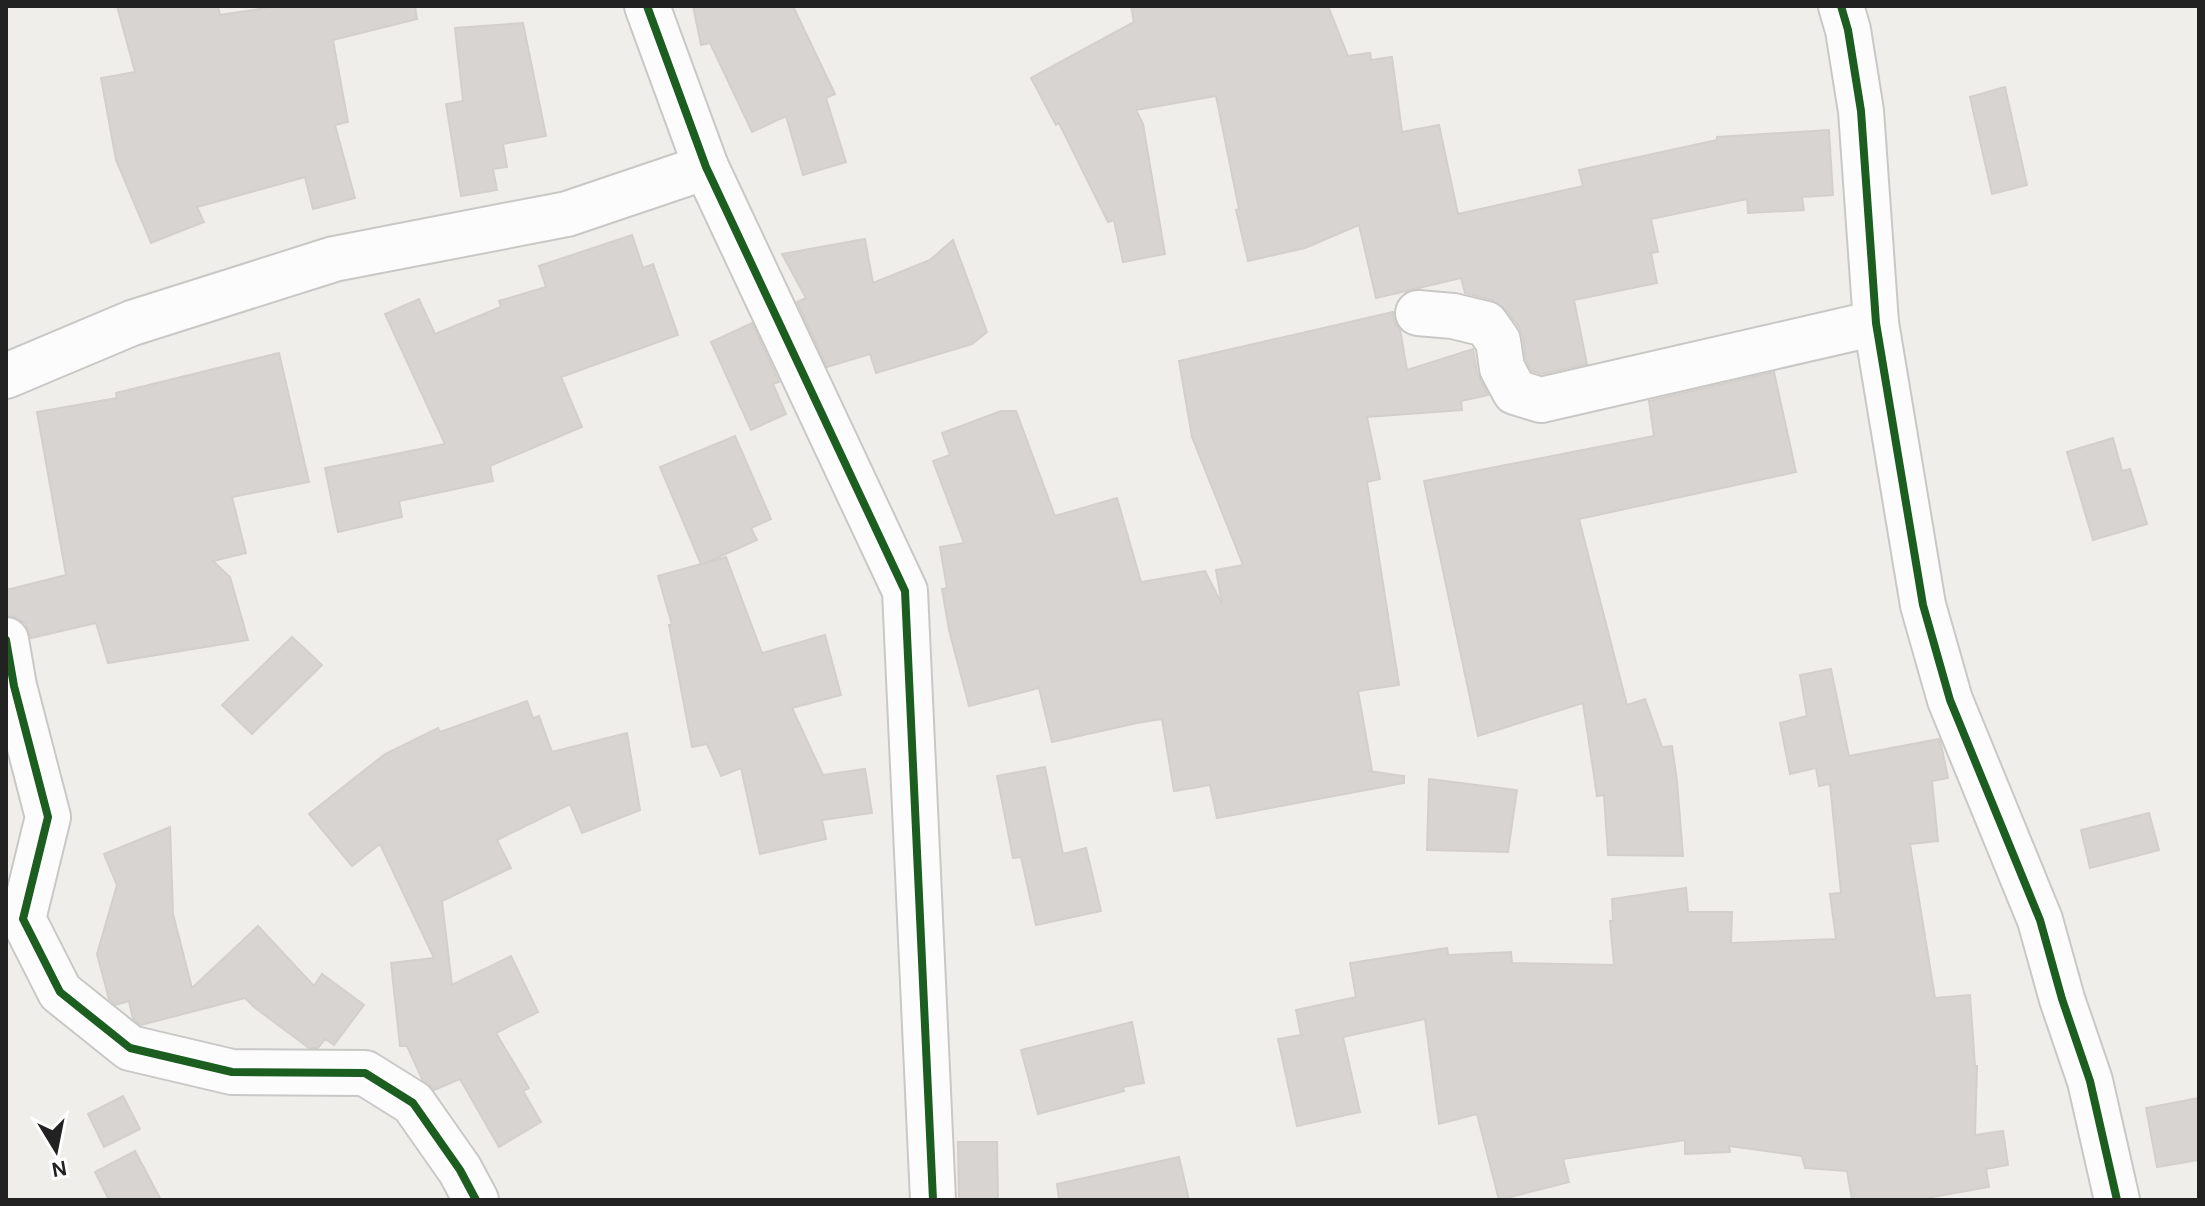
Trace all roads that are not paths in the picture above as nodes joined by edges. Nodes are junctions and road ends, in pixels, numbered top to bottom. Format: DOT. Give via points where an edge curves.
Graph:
graph roads {
  1 [pos="647,6"];
  2 [pos="1841,6"];
  3 [pos="706,167"];
  4 [pos="1418,313"];
  5 [pos="1876,323"];
  6 [pos="6,376"];
  7 [pos="6,640"];
  8 [pos="476,1200"];
  9 [pos="933,1200"];
  10 [pos="2117,1200"];
  1 -- 3 [label="street"];
  2 -- 5 [label="street" via="1861,111"];
  3 -- 6 [label="street" via="567,214 334,259 132,323"];
  3 -- 9 [label="street" via="905,591"];
  4 -- 5 [label="street" via="1486,324 1498,341 1502,368 1515,392 1541,400"];
  5 -- 10 [label="street" via="1923,605 1950,700 2040,920 2090,1081"];
  7 -- 8 [label="street" via="48,817 23,919 60,992 130,1048 232,1072 365,1073 413,1103"];
}
